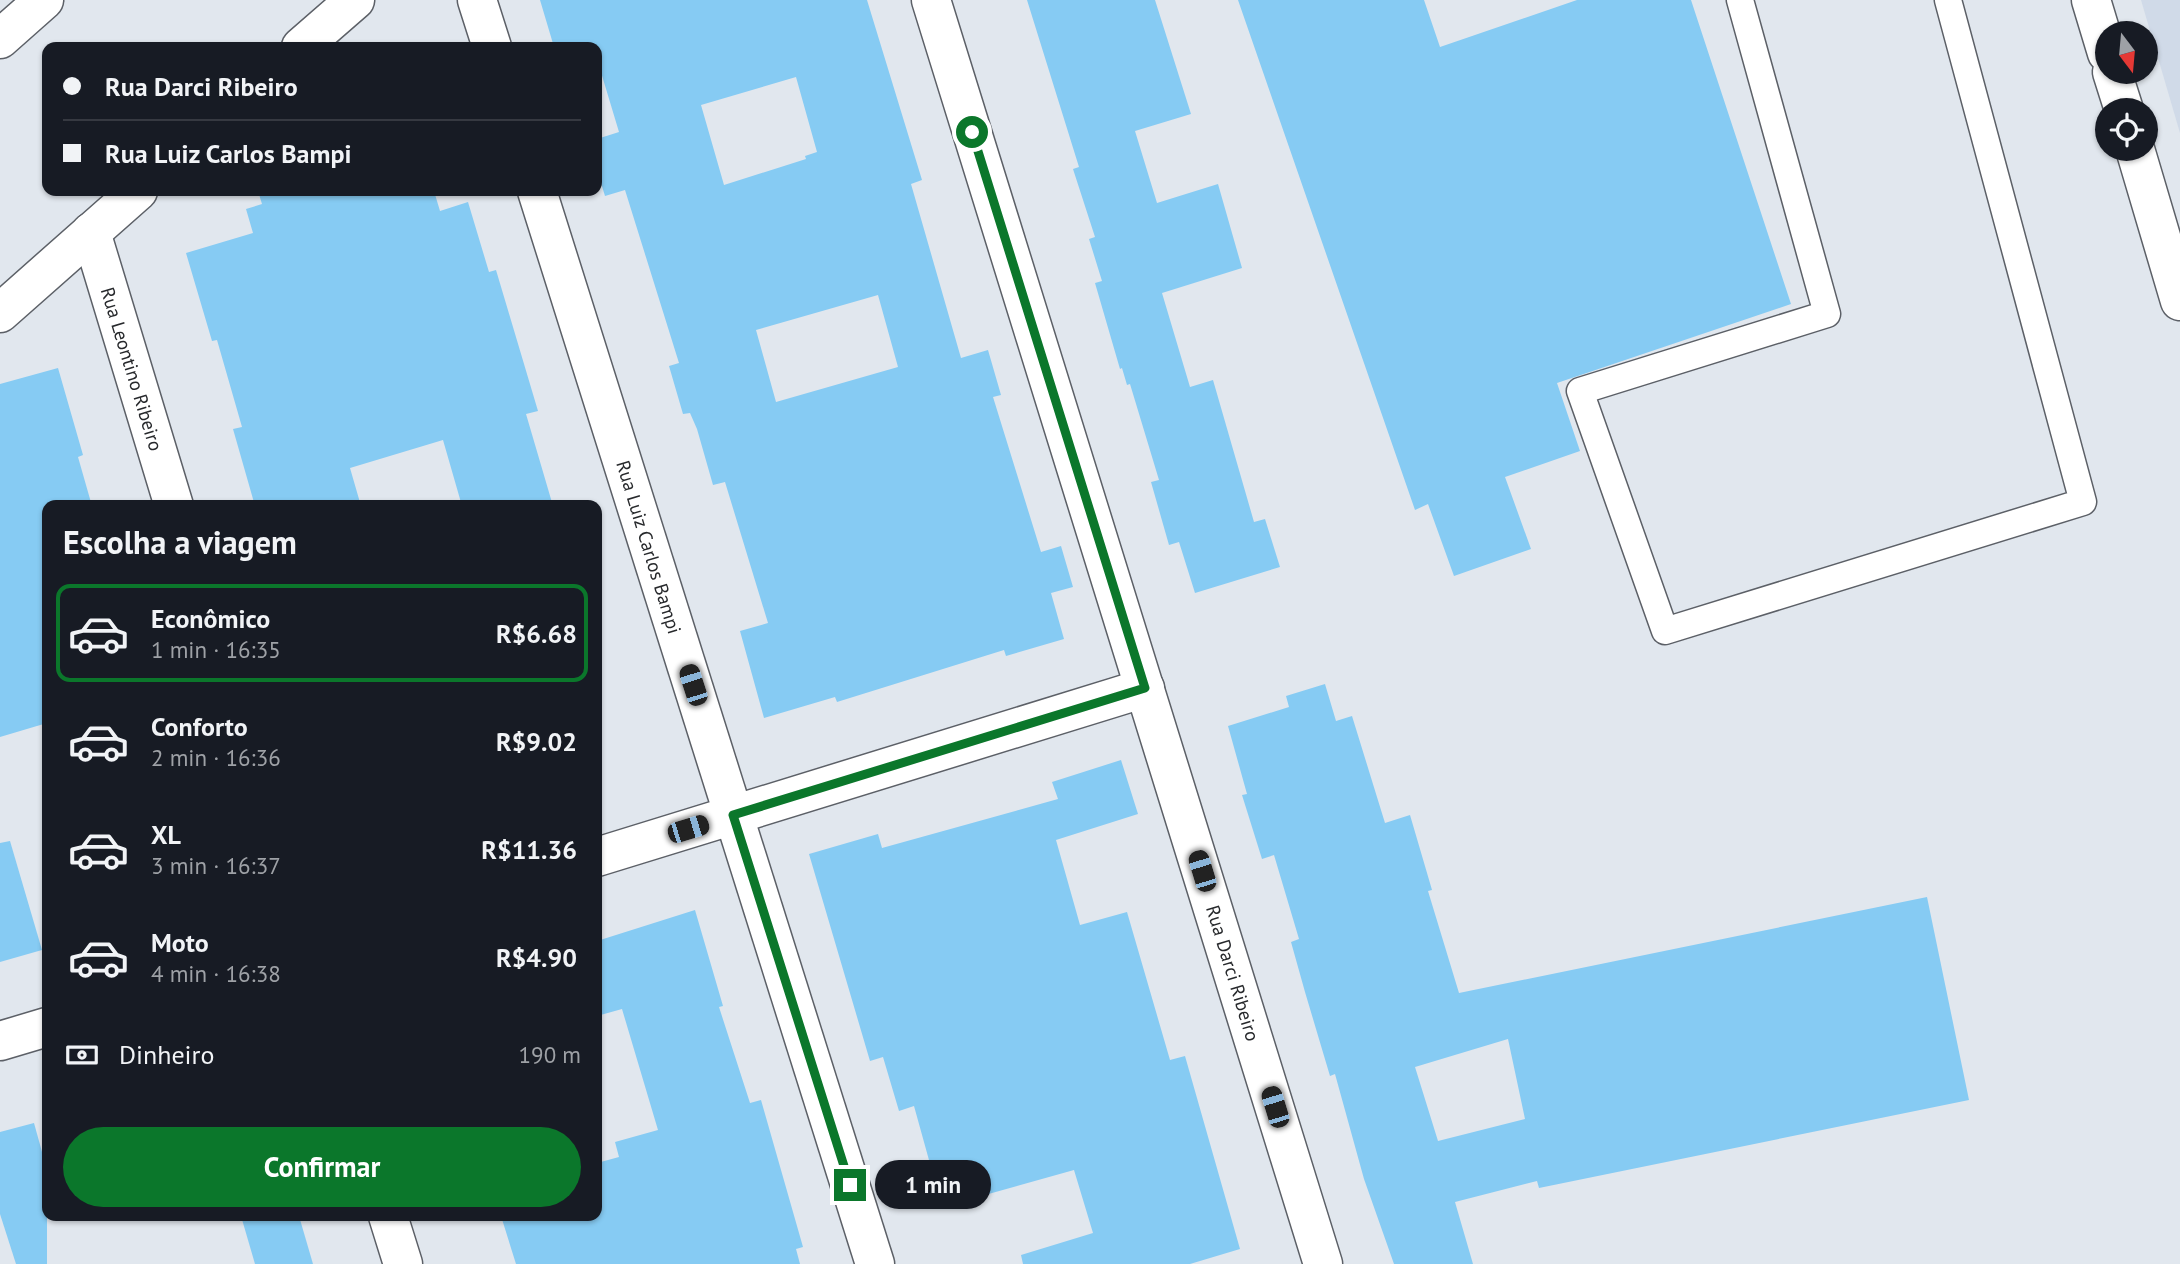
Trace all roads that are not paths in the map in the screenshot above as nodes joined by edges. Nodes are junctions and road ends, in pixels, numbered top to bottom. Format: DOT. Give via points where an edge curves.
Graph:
graph roads {
  1 [pos="44,0"];
  2 [pos="355,0"];
  3 [pos="477,0"];
  4 [pos="931,0"];
  5 [pos="1740,0"];
  6 [pos="1948,0"];
  7 [pos="2091,0"];
  8 [pos="2097,21"];
  9 [pos="0,39"];
  10 [pos="308,42"];
  11 [pos="490,42"];
  12 [pos="2139,161"];
  13 [pos="132,196"];
  14 [pos="539,196"];
  15 [pos="91,233"];
  16 [pos="2180,301"];
  17 [pos="0,313"];
  18 [pos="172,500"];
  19 [pos="1145,688"];
  20 [pos="733,815"];
  21 [pos="602,855"];
  22 [pos="42,1028"];
  23 [pos="0,1041"];
  24 [pos="390,1221"];
  25 [pos="403,1264"];
  26 [pos="875,1264"];
  27 [pos="1323,1264"];
  1 -- 9 [label="main road"];
  2 -- 10 [label="main road"];
  3 -- 11 [label="main road"];
  4 -- 19 [label="main road, Rua Darci Ribeiro"];
  5 -- 6 [label="lane" via="1826,314 1580,391 1665,631 2083,502"];
  7 -- 8 [label="main road"];
  12 -- 16 [label="main road"];
  13 -- 15 [label="main road"];
  14 -- 20 [label="main road, Rua Luiz Carlos Bampi"];
  15 -- 17 [label="main road"];
  15 -- 18 [label="main road, Rua Leontino Ribeiro"];
  19 -- 20 [label="main road"];
  19 -- 27 [label="main road, Rua Darci Ribeiro"];
  20 -- 21 [label="main road"];
  20 -- 26 [label="main road, Rua Luiz Carlos Bampi"];
  22 -- 23 [label="main road"];
  24 -- 25 [label="main road"];
}
